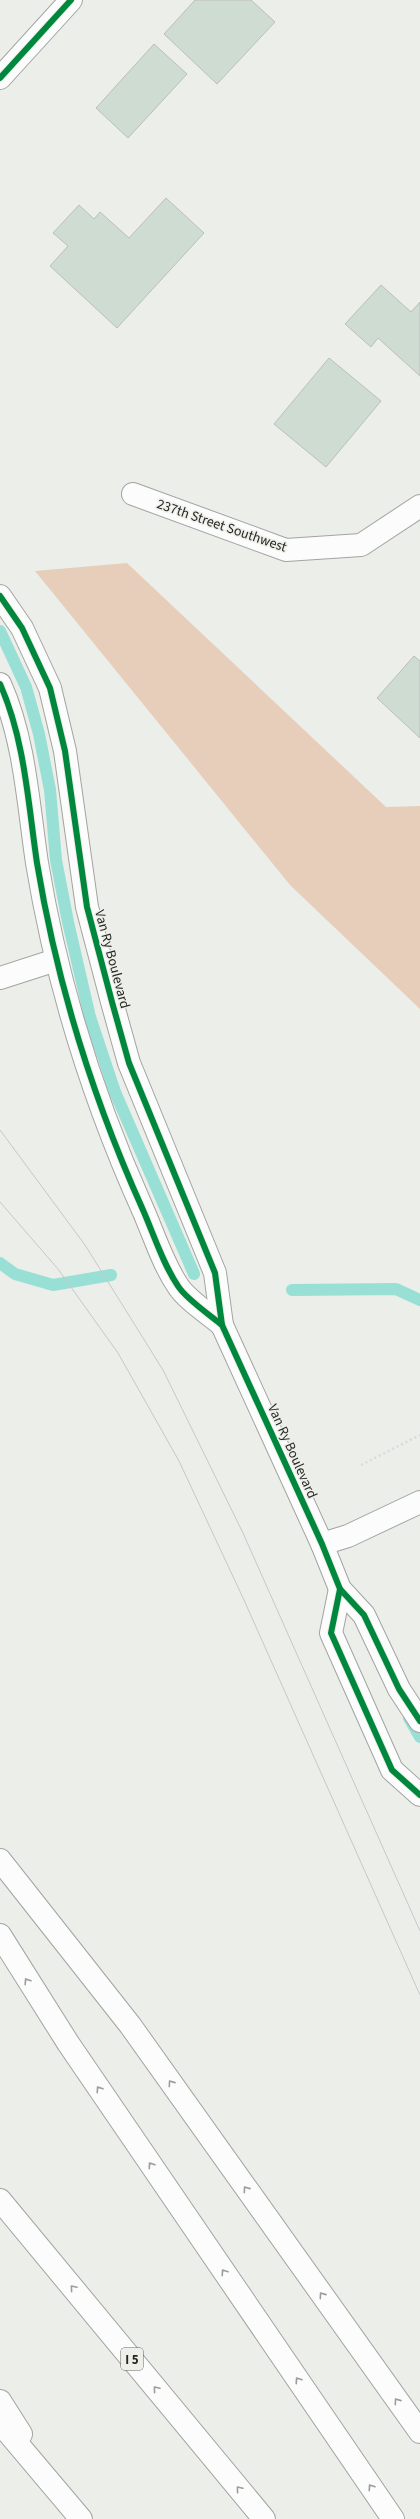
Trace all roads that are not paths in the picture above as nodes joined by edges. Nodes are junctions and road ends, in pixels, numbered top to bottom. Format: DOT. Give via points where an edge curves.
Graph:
graph roads {
  1 [pos="71,0"];
  2 [pos="0,78"];
  3 [pos="133,494"];
  4 [pos="420,506"];
  5 [pos="0,596"];
  6 [pos="0,684"];
  7 [pos="56,960"];
  8 [pos="0,978"];
  9 [pos="222,1325"];
  10 [pos="420,1502"];
  11 [pos="322,1544"];
  12 [pos="340,1589"];
  13 [pos="420,1721"];
  14 [pos="420,1795"];
  15 [pos="0,1860"];
  16 [pos="0,1936"];
  17 [pos="0,2200"];
  18 [pos="0,2401"];
  19 [pos="0,2423"];
  20 [pos="420,2432"];
  21 [pos="63,2497"];
  22 [pos="81,2519"];
  23 [pos="264,2519"];
  24 [pos="393,2519"];
  1 -- 2 [label="main road"];
  3 -- 4 [label="main road, 237th Street Southwest" via="286,550 361,545"];
  5 -- 9 [label="main road, Van Ry Boulevard" via="22,628 50,688 65,751 87,907 112,1002 129,1063 215,1273"];
  6 -- 7 [label="main road, Van Ry Boulevard" via="30,799 37,863"];
  7 -- 8 [label="main road"];
  7 -- 9 [label="main road, Van Ry Boulevard" via="84,1059 114,1145 178,1287"];
  9 -- 11 [label="main road, Van Ry Boulevard"];
  10 -- 11 [label="main road" via="348,1536"];
  11 -- 12 [label="main road, Van Ry Boulevard"];
  12 -- 13 [label="main road, Van Ry Boulevard" via="364,1615 399,1689"];
  12 -- 14 [label="main road" via="331,1633 392,1770"];
  20 -- 15 [label="main road, one-way" via="130,2025"];
  24 -- 16 [label="main road, one-way" via="121,2122"];
  23 -- 17 [label="main road, I 5, one-way"];
  18 -- 21 [label="main road"];
  19 -- 21 [label="main road"];
  21 -- 22 [label="main road"];
}
